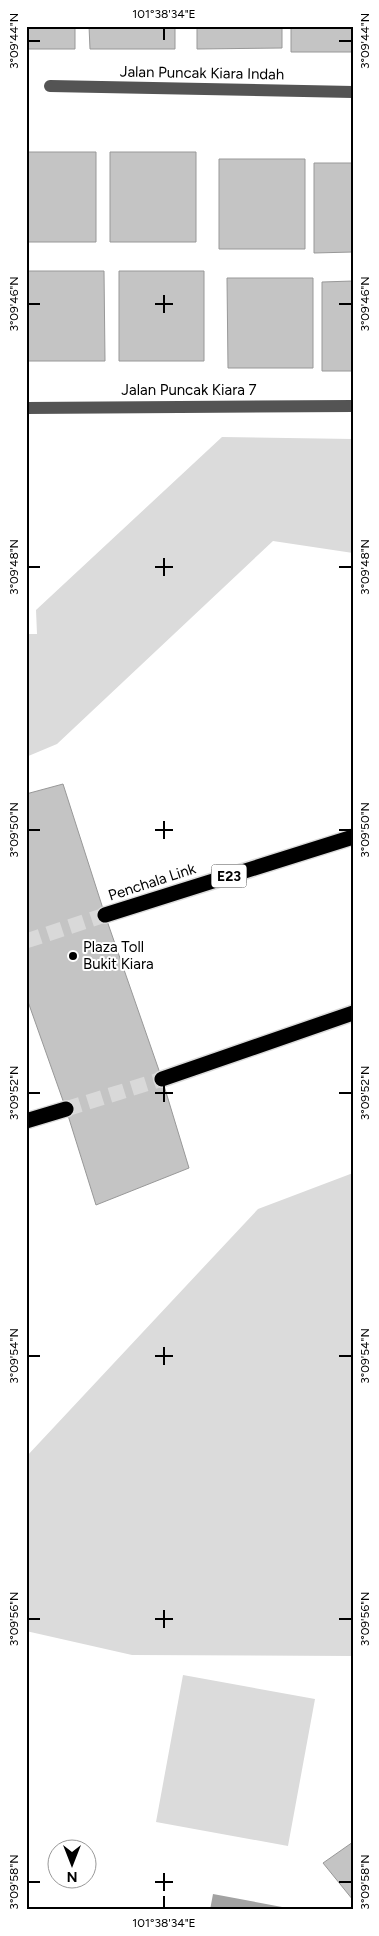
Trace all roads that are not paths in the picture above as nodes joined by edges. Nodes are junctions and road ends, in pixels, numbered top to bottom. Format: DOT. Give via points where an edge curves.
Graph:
graph roads {
  1 [pos="50,86"];
  2 [pos="353,92"];
  3 [pos="353,406"];
  4 [pos="26,408"];
  5 [pos="353,837"];
  6 [pos="105,915"];
  7 [pos="353,1013"];
  8 [pos="162,1080"];
  9 [pos="66,1109"];
  10 [pos="26,1121"];
  1 -- 2 [label="street, Jalan Puncak Kiara Indah"];
  3 -- 4 [label="street, Jalan Puncak Kiara 7"];
  5 -- 6 [label="highway, Penchala Link / E23"];
  7 -- 8 [label="highway"];
  9 -- 10 [label="highway"];
}
